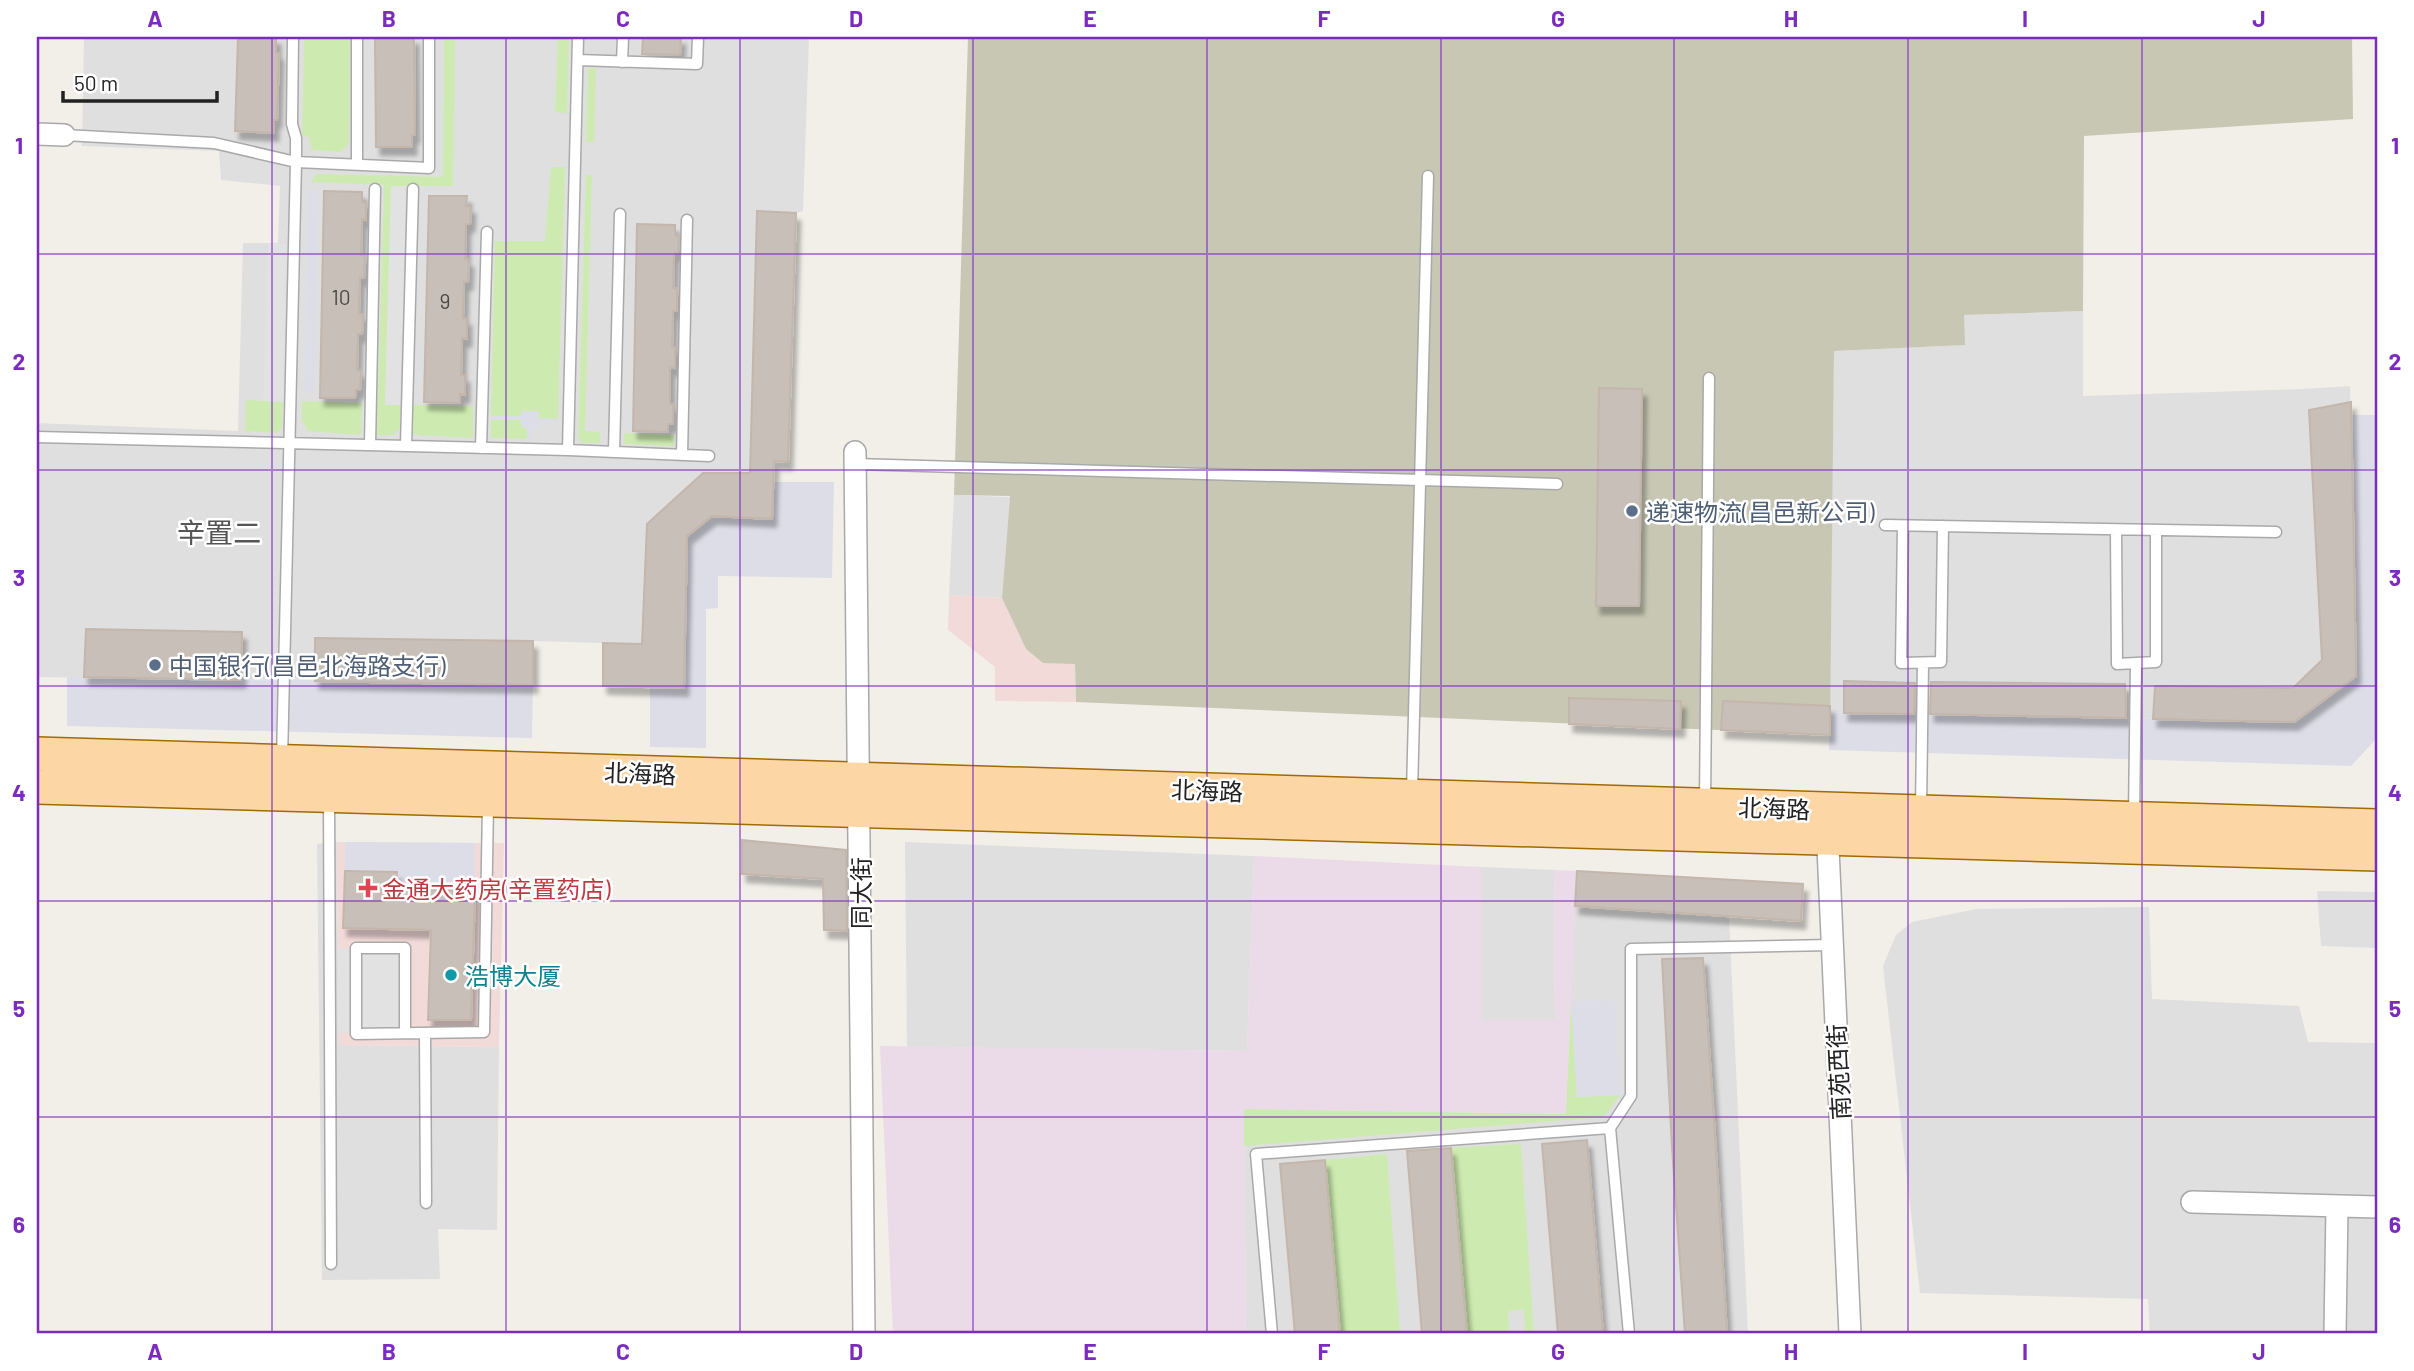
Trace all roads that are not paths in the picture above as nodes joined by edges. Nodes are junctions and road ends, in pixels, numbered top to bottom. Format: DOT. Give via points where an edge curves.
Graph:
graph roads {
  1 [pos="293,37"];
  2 [pos="357,37"];
  3 [pos="429,37"];
  4 [pos="579,37"];
  5 [pos="623,37"];
  6 [pos="698,37"];
  7 [pos="578,60"];
  8 [pos="622,62"];
  9 [pos="37,134"];
  10 [pos="64,135"];
  11 [pos="296,162"];
  12 [pos="357,164"];
  13 [pos="1428,176"];
  14 [pos="413,188"];
  15 [pos="376,189"];
  16 [pos="620,214"];
  17 [pos="687,220"];
  18 [pos="487,232"];
  19 [pos="1709,378"];
  20 [pos="37,437"];
  21 [pos="289,443"];
  22 [pos="369,445"];
  23 [pos="406,446"];
  24 [pos="481,448"];
  25 [pos="568,450"];
  26 [pos="614,452"];
  27 [pos="682,455"];
  28 [pos="709,456"];
  29 [pos="855,458"];
  30 [pos="1420,480"];
  31 [pos="1557,484"];
  32 [pos="1885,525"];
  33 [pos="1903,526"];
  34 [pos="1943,526"];
  35 [pos="2116,530"];
  36 [pos="2156,530"];
  37 [pos="2276,532"];
  38 [pos="1923,663"];
  39 [pos="2136,664"];
  40 [pos="37,754"];
  41 [pos="281,778"];
  42 [pos="37,787"];
  43 [pos="329,795"];
  44 [pos="858,795"];
  45 [pos="489,799"];
  46 [pos="1705,805"];
  47 [pos="1412,811"];
  48 [pos="1921,812"];
  49 [pos="2134,819"];
  50 [pos="1827,823"];
  51 [pos="2377,826"];
  52 [pos="2377,854"];
  53 [pos="1832,945"];
  54 [pos="405,1033"];
  55 [pos="425,1033"];
  56 [pos="1610,1128"];
  57 [pos="2192,1202"];
  58 [pos="426,1203"];
  59 [pos="2337,1206"];
  60 [pos="2377,1207"];
  61 [pos="331,1264"];
  62 [pos="864,1334"];
  63 [pos="1272,1334"];
  64 [pos="1629,1334"];
  65 [pos="1850,1334"];
  66 [pos="2335,1334"];
  1 -- 11 [label="lane"];
  2 -- 12 [label="lane"];
  3 -- 12 [label="lane" via="429,168"];
  4 -- 7 [label="lane"];
  5 -- 8 [label="lane"];
  6 -- 8 [label="lane" via="697,64"];
  7 -- 8 [label="lane"];
  7 -- 25 [label="lane"];
  9 -- 10 [label="street"];
  10 -- 11 [label="lane" via="214,144"];
  11 -- 12 [label="lane"];
  11 -- 21 [label="lane"];
  13 -- 30 [label="lane"];
  14 -- 23 [label="lane"];
  15 -- 22 [label="lane"];
  16 -- 26 [label="lane"];
  17 -- 27 [label="lane"];
  18 -- 24 [label="lane"];
  19 -- 46 [label="lane"];
  20 -- 21 [label="lane"];
  21 -- 22 [label="lane"];
  21 -- 41 [label="lane"];
  22 -- 23 [label="lane"];
  23 -- 24 [label="lane"];
  24 -- 25 [label="lane"];
  25 -- 26 [label="lane"];
  26 -- 27 [label="lane"];
  27 -- 28 [label="lane"];
  29 -- 30 [label="lane"];
  29 -- 44 [label="street, 同大街"];
  30 -- 31 [label="lane"];
  30 -- 47 [label="lane"];
  32 -- 33 [label="lane"];
  33 -- 34 [label="lane"];
  33 -- 38 [label="lane" via="1901,663"];
  34 -- 35 [label="lane"];
  34 -- 38 [label="lane" via="1941,662"];
  35 -- 36 [label="lane"];
  35 -- 39 [label="lane" via="2117,664"];
  36 -- 37 [label="lane"];
  36 -- 39 [label="lane" via="2156,662"];
  38 -- 48 [label="lane"];
  39 -- 49 [label="lane"];
  40 -- 41 [label="main road, 北海路"];
  41 -- 42 [label="main road, 北海路"];
  41 -- 43 [label="main road, 北海路"];
  41 -- 44 [label="main road, 北海路"];
  43 -- 45 [label="main road, 北海路"];
  43 -- 61 [label="lane"];
  44 -- 45 [label="main road, 北海路"];
  44 -- 47 [label="main road, 北海路"];
  44 -- 62 [label="street, 同大街"];
  45 -- 55 [label="lane" via="484,1032"];
  46 -- 47 [label="main road, 北海路"];
  46 -- 50 [label="main road, 北海路"];
  47 -- 50 [label="main road, 北海路"];
  48 -- 49 [label="main road, 北海路"];
  48 -- 50 [label="main road, 北海路"];
  49 -- 51 [label="main road, 北海路"];
  50 -- 52 [label="main road, 北海路"];
  50 -- 53 [label="street, 南苑西街"];
  53 -- 56 [label="lane" via="1631,950 1631,1096"];
  53 -- 65 [label="street, 南苑西街"];
  54 -- 54 [label="lane" via="405,948 356,948 356,1034"];
  54 -- 55 [label="lane"];
  55 -- 58 [label="lane"];
  56 -- 63 [label="lane" via="1256,1154"];
  56 -- 64 [label="lane"];
  57 -- 59 [label="street"];
  59 -- 60 [label="street"];
  59 -- 66 [label="street"];
}
